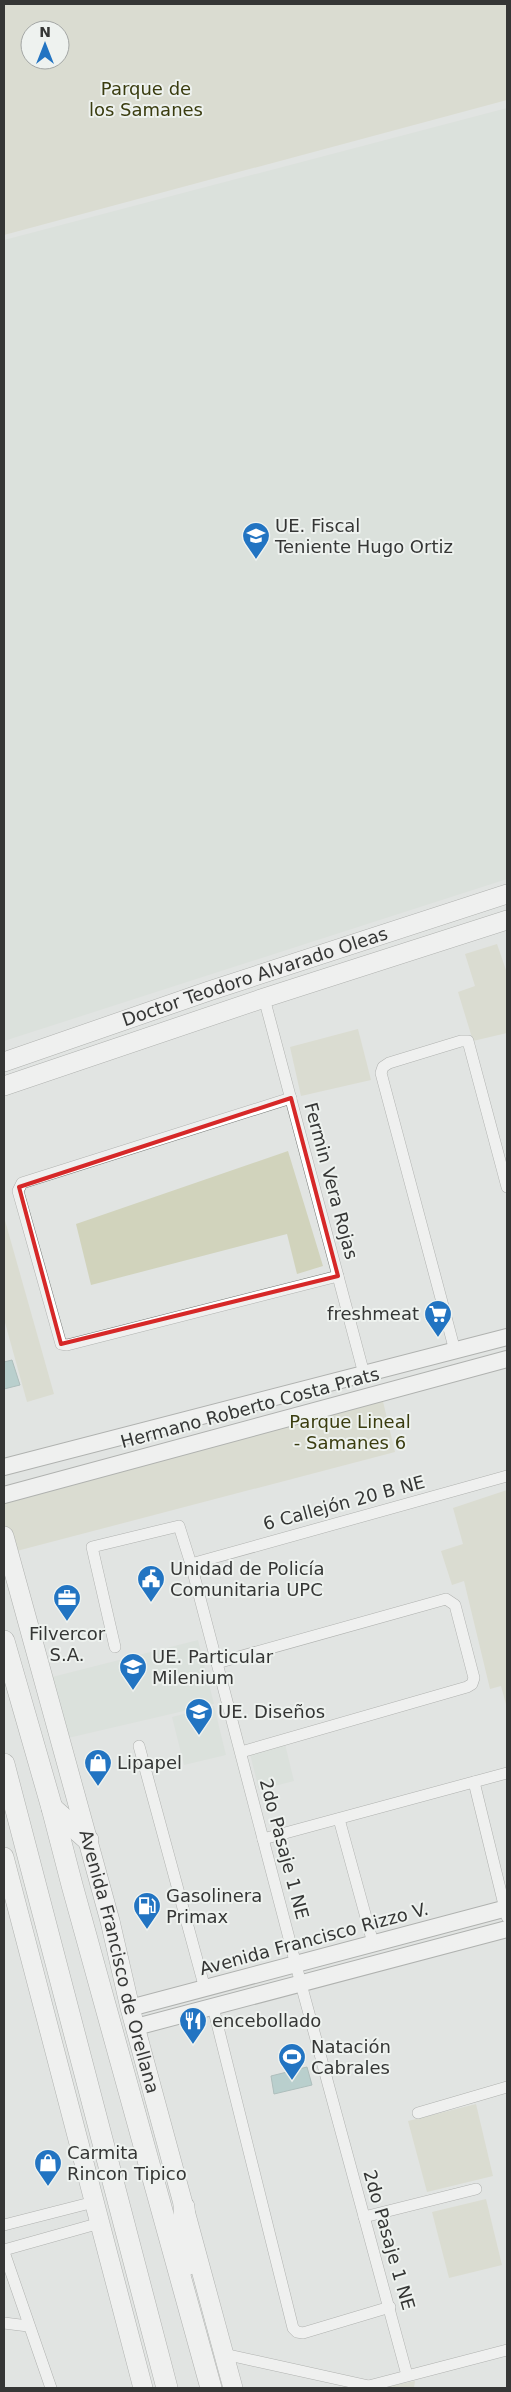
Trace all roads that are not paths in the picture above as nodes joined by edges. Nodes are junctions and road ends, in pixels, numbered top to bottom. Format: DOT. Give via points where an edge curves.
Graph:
graph roads {
  1 [pos="507,894"];
  2 [pos="507,920"];
  3 [pos="264,998"];
  4 [pos="4,1062"];
  5 [pos="4,1086"];
  6 [pos="291,1098"];
  7 [pos="507,1187"];
  8 [pos="338,1276"];
  9 [pos="507,1337"];
  10 [pos="455,1350"];
  11 [pos="507,1359"];
  12 [pos="364,1374"];
  13 [pos="229,1409"];
  14 [pos="235,1432"];
  15 [pos="4,1467"];
  16 [pos="507,1476"];
  17 [pos="4,1496"];
  18 [pos="4,1536"];
  19 [pos="191,1564"];
  20 [pos="4,1641"];
  21 [pos="115,1647"];
  22 [pos="217,1663"];
  23 [pos="139,1746"];
  24 [pos="241,1752"];
  25 [pos="4,1764"];
  26 [pos="507,1773"];
  27 [pos="474,1782"];
  28 [pos="52,1808"];
  29 [pos="339,1819"];
  30 [pos="263,1839"];
  31 [pos="88,1840"];
  32 [pos="4,1857"];
  33 [pos="507,1911"];
  34 [pos="507,1929"];
  35 [pos="373,1943"];
  36 [pos="296,1964"];
  37 [pos="301,1984"];
  38 [pos="204,1989"];
  39 [pos="213,2007"];
  40 [pos="130,2008"];
  41 [pos="136,2027"];
  42 [pos="507,2087"];
  43 [pos="418,2113"];
  44 [pos="476,2189"];
  45 [pos="94,2202"];
  46 [pos="184,2207"];
  47 [pos="364,2217"];
  48 [pos="100,2223"];
  49 [pos="4,2225"];
  50 [pos="4,2251"];
  51 [pos="188,2303"];
  52 [pos="390,2307"];
  53 [pos="4,2323"];
  54 [pos="28,2326"];
  55 [pos="507,2350"];
  56 [pos="224,2354"];
  57 [pos="407,2375"];
  58 [pos="365,2387"];
  59 [pos="51,2388"];
  60 [pos="143,2388"];
  61 [pos="167,2388"];
  62 [pos="211,2388"];
  63 [pos="233,2388"];
  1 -- 4 [label="main road, Doctor Teodoro Alvarado Oleas"];
  2 -- 3 [label="main road, Doctor Teodoro Alvarado Oleas"];
  3 -- 5 [label="main road, Doctor Teodoro Alvarado Oleas"];
  3 -- 6 [label="street, Fermin Vera Rojas"];
  6 -- 8 [label="street, Fermin Vera Rojas"];
  6 -- 8 [label="street" via="22,1183 18,1191 61,1344"];
  7 -- 10 [label="street" via="468,1041 452,1043 383,1067 381,1072"];
  8 -- 12 [label="street, Fermin Vera Rojas"];
  9 -- 10 [label="street, Hermano Roberto Costa Prats"];
  10 -- 12 [label="street, Hermano Roberto Costa Prats"];
  11 -- 14 [label="street, Hermano Roberto Costa Prats"];
  12 -- 13 [label="street, Hermano Roberto Costa Prats"];
  13 -- 14 [label="street"];
  13 -- 15 [label="street, Hermano Roberto Costa Prats"];
  14 -- 17 [label="street, Hermano Roberto Costa Prats"];
  16 -- 19 [label="street, 6 Callejón 20 B NE"];
  18 -- 31 [label="main road, Avenida Francisco de Orellana"];
  19 -- 21 [label="street, 2do Pasaje 1 NE" via="179,1526 92,1547"];
  19 -- 22 [label="street, 2do Pasaje 1 NE"];
  20 -- 28 [label="highway, Avenida Francisco de Orellana"];
  22 -- 24 [label="street, 2do Pasaje 1 NE"];
  22 -- 24 [label="street" via="446,1599 455,1605 474,1678 472,1684"];
  23 -- 38 [label="street"];
  24 -- 30 [label="street, 2do Pasaje 1 NE"];
  25 -- 61 [label="highway"];
  26 -- 27 [label="street"];
  27 -- 29 [label="street"];
  27 -- 33 [label="street"];
  28 -- 31 [label="highway"];
  28 -- 51 [label="highway, Avenida Francisco de Orellana"];
  29 -- 30 [label="street"];
  29 -- 35 [label="street"];
  30 -- 36 [label="street, 2do Pasaje 1 NE"];
  31 -- 40 [label="main road, Avenida Francisco de Orellana"];
  32 -- 45 [label="main road"];
  33 -- 35 [label="street, Avenida Francisco Rizzo V."];
  34 -- 37 [label="street"];
  35 -- 36 [label="street, Avenida Francisco Rizzo V."];
  36 -- 37 [label="street, 2do Pasaje 1 NE"];
  36 -- 38 [label="street, Avenida Francisco Rizzo V."];
  37 -- 39 [label="street"];
  37 -- 47 [label="street, 2do Pasaje 1 NE"];
  38 -- 40 [label="street, Avenida Francisco Rizzo V."];
  39 -- 41 [label="street"];
  39 -- 52 [label="street" via="293,2328 303,2333"];
  40 -- 41 [label="main road, Avenida Francisco de Orellana"];
  41 -- 46 [label="main road, Avenida Francisco de Orellana"];
  42 -- 43 [label="street"];
  44 -- 47 [label="street"];
  45 -- 48 [label="main road"];
  45 -- 49 [label="street"];
  46 -- 51 [label="highway"];
  46 -- 56 [label="main road, Avenida Francisco de Orellana"];
  47 -- 52 [label="street, 2do Pasaje 1 NE"];
  48 -- 50 [label="street"];
  48 -- 60 [label="main road"];
  50 -- 54 [label="street"];
  51 -- 62 [label="highway, Avenida Francisco de Orellana"];
  52 -- 57 [label="street, 2do Pasaje 1 NE"];
  53 -- 54 [label="street"];
  54 -- 59 [label="street"];
  55 -- 57 [label="street"];
  56 -- 58 [label="street"];
  56 -- 63 [label="main road, Avenida Francisco de Orellana"];
  57 -- 58 [label="street"];
}
